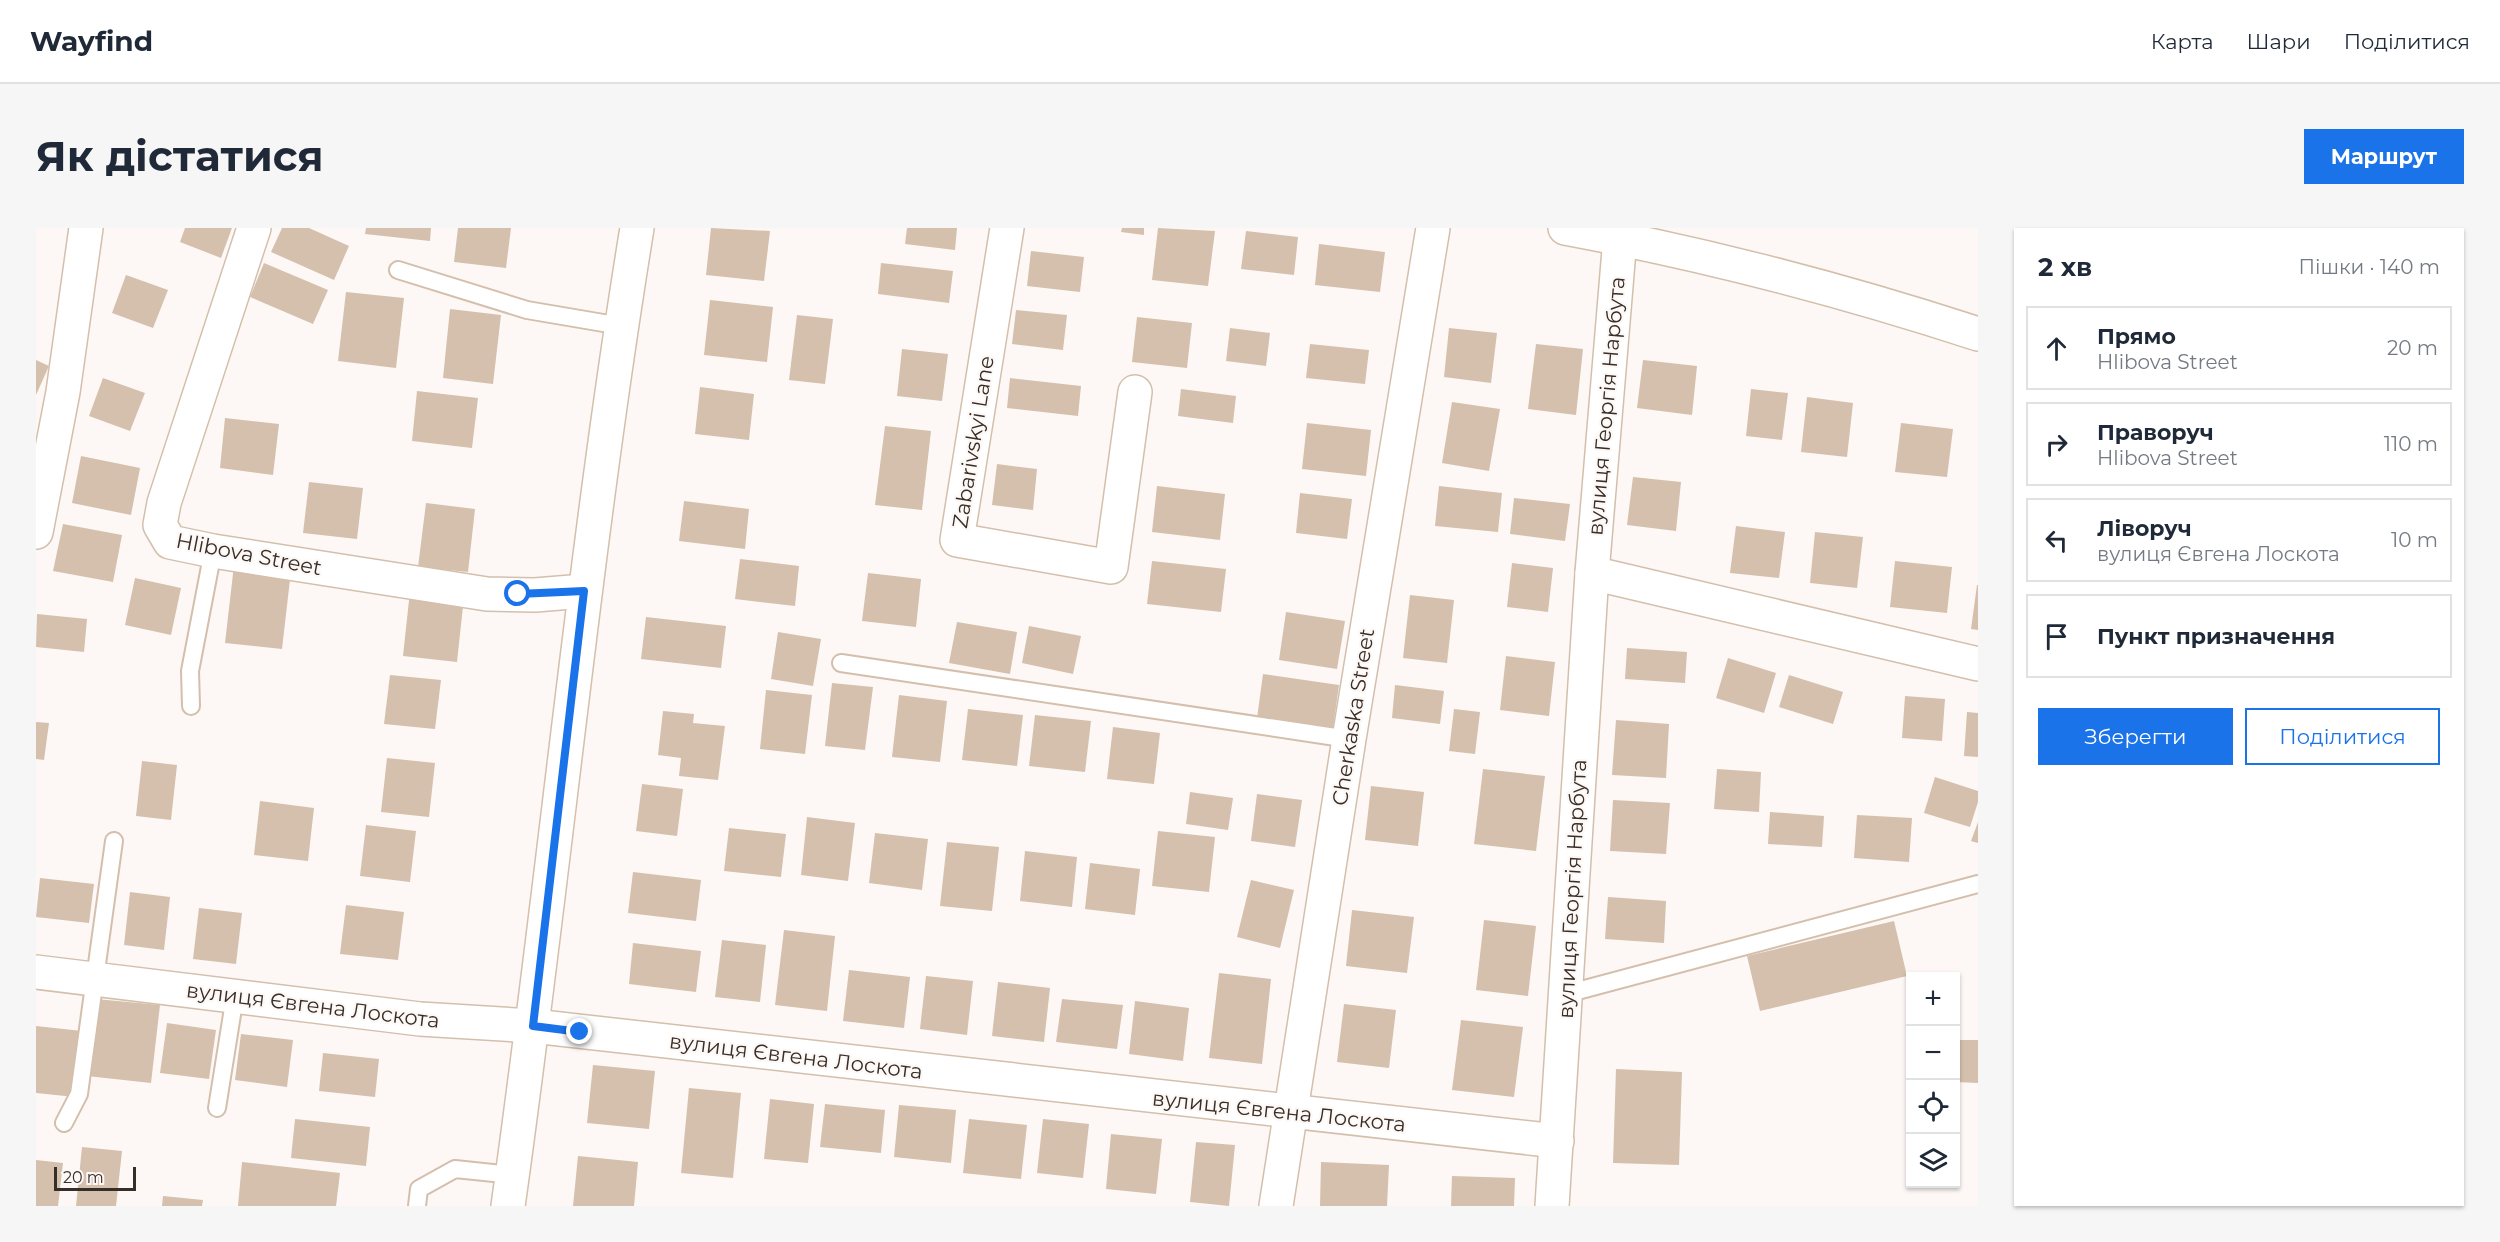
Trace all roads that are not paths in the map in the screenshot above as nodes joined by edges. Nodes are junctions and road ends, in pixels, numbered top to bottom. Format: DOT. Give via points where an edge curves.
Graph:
graph roads {
  1 [pos="86,228"];
  2 [pos="254,228"];
  3 [pos="637,228"];
  4 [pos="1007,228"];
  5 [pos="1433,228"];
  6 [pos="1565,228"];
  7 [pos="1620,238"];
  8 [pos="398,270"];
  9 [pos="621,326"];
  10 [pos="1978,334"];
  11 [pos="1135,392"];
  12 [pos="36,532"];
  13 [pos="213,551"];
  14 [pos="1592,573"];
  15 [pos="584,591"];
  16 [pos="841,663"];
  17 [pos="1978,664"];
  18 [pos="191,706"];
  19 [pos="1349,739"];
  20 [pos="114,841"];
  21 [pos="1978,884"];
  22 [pos="36,972"];
  23 [pos="95,979"];
  24 [pos="1566,994"];
  25 [pos="235,996"];
  26 [pos="533,1026"];
  27 [pos="217,1108"];
  28 [pos="1290,1113"];
  29 [pos="64,1123"];
  30 [pos="1557,1141"];
  31 [pos="510,1190"];
  32 [pos="417,1206"];
  33 [pos="1276,1206"];
  34 [pos="1552,1206"];
  1 -- 12 [label="street" via="63,392"];
  2 -- 13 [label="street, Hlibova Street" via="160,525 170,542"];
  3 -- 9 [label="street"];
  4 -- 11 [label="street, Zabarivskyi Lane" via="957,540 1111,567"];
  5 -- 19 [label="street, Cherkaska Street"];
  6 -- 7 [label="street"];
  7 -- 10 [label="street" via="1866,298"];
  7 -- 14 [label="street, вулиця Георгія Нарбута"];
  8 -- 9 [label="lane" via="527,310"];
  9 -- 15 [label="street"];
  13 -- 15 [label="street, Hlibova Street" via="487,594"];
  13 -- 18 [label="lane" via="190,671"];
  14 -- 17 [label="street"];
  14 -- 24 [label="street, вулиця Георгія Нарбута"];
  15 -- 26 [label="street"];
  16 -- 19 [label="lane"];
  19 -- 28 [label="street, Cherkaska Street"];
  20 -- 23 [label="lane"];
  21 -- 24 [label="lane"];
  22 -- 23 [label="street, вулиця Євгена Лоскота"];
  23 -- 25 [label="street, вулиця Євгена Лоскота"];
  23 -- 29 [label="lane" via="79,1094"];
  24 -- 30 [label="street, вулиця Георгія Нарбута"];
  25 -- 26 [label="street, вулиця Євгена Лоскота" via="420,1019"];
  25 -- 27 [label="lane"];
  26 -- 28 [label="street, вулиця Євгена Лоскота"];
  26 -- 31 [label="street"];
  28 -- 30 [label="street, вулиця Євгена Лоскота"];
  28 -- 33 [label="street, Cherkaska Street"];
  30 -- 34 [label="street, вулиця Георгія Нарбута"];
  31 -- 32 [label="lane" via="455,1169 419,1189"];
}
